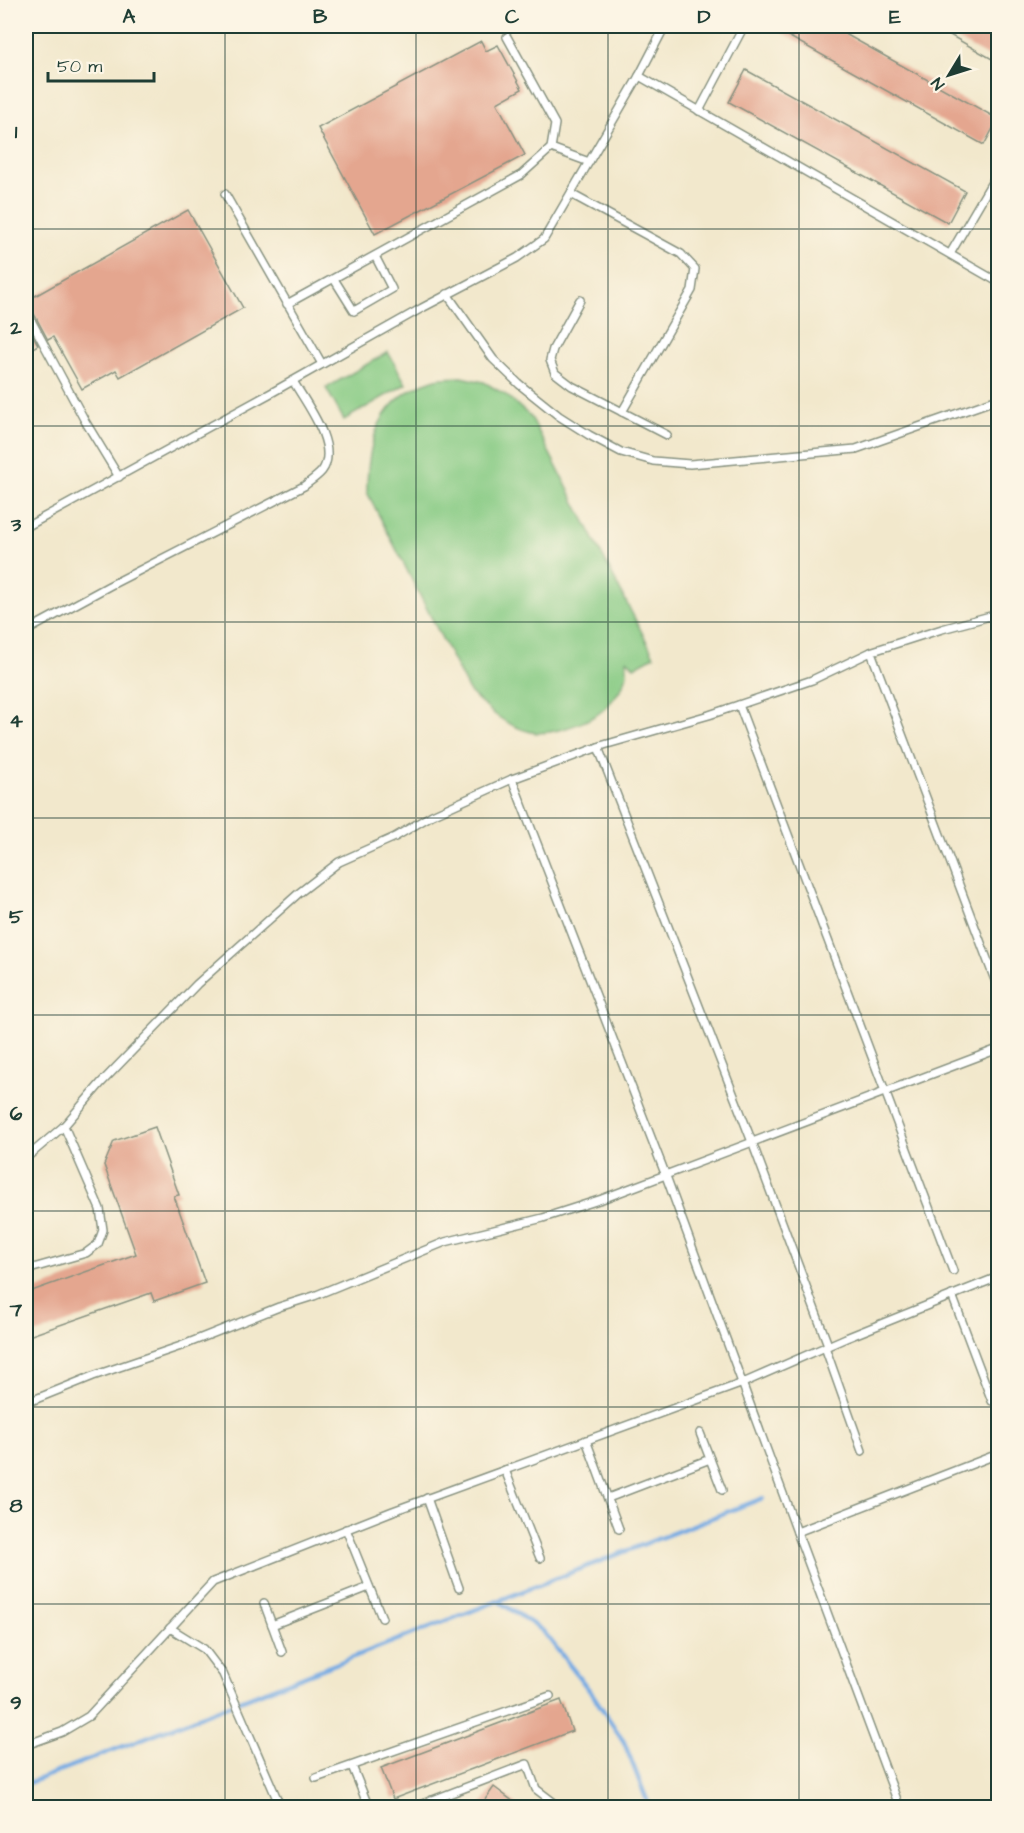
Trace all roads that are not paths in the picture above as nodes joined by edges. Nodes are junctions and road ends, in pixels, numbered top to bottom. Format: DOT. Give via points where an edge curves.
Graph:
graph roads {
  1 [pos="665,26"];
  2 [pos="744,26"];
  3 [pos="507,37"];
  4 [pos="639,76"];
  5 [pos="699,111"];
  6 [pos="551,148"];
  7 [pos="589,162"];
  8 [pos="999,172"];
  9 [pos="225,194"];
  10 [pos="571,194"];
  11 [pos="950,254"];
  12 [pos="375,256"];
  13 [pos="334,279"];
  14 [pos="999,282"];
  15 [pos="447,294"];
  16 [pos="580,300"];
  17 [pos="287,304"];
  18 [pos="26,311"];
  19 [pos="322,364"];
  20 [pos="293,381"];
  21 [pos="999,399"];
  22 [pos="622,412"];
  23 [pos="667,435"];
  24 [pos="119,477"];
  25 [pos="26,527"];
  26 [pos="999,614"];
  27 [pos="26,631"];
  28 [pos="871,652"];
  29 [pos="739,705"];
  30 [pos="598,747"];
  31 [pos="512,779"];
  32 [pos="999,988"];
  33 [pos="999,1049"];
  34 [pos="885,1093"];
  35 [pos="64,1126"];
  36 [pos="752,1142"];
  37 [pos="26,1158"];
  38 [pos="666,1176"];
  39 [pos="26,1270"];
  40 [pos="953,1271"];
  41 [pos="999,1277"];
  42 [pos="952,1295"];
  43 [pos="826,1346"];
  44 [pos="743,1383"];
  45 [pos="992,1401"];
  46 [pos="26,1403"];
  47 [pos="700,1432"];
  48 [pos="586,1440"];
  49 [pos="862,1451"];
  50 [pos="999,1454"];
  51 [pos="710,1459"];
  52 [pos="506,1470"];
  53 [pos="722,1490"];
  54 [pos="427,1498"];
  55 [pos="608,1498"];
  56 [pos="346,1529"];
  57 [pos="619,1529"];
  58 [pos="798,1532"];
  59 [pos="540,1558"];
  60 [pos="369,1587"];
  61 [pos="459,1588"];
  62 [pos="264,1603"];
  63 [pos="382,1618"];
  64 [pos="272,1625"];
  65 [pos="170,1628"];
  66 [pos="282,1652"];
  67 [pos="550,1696"];
  68 [pos="26,1745"];
  69 [pos="352,1766"];
  70 [pos="316,1778"];
  71 [pos="431,1800"];
  72 [pos="184,1808"];
  73 [pos="198,1808"];
  74 [pos="281,1808"];
  75 [pos="369,1808"];
  76 [pos="412,1808"];
  77 [pos="441,1808"];
  78 [pos="561,1808"];
  79 [pos="900,1808"];
  1 -- 4 [label="lane"];
  2 -- 5 [label="lane"];
  3 -- 6 [label="lane" via="555,124"];
  4 -- 5 [label="lane"];
  4 -- 7 [label="lane"];
  5 -- 11 [label="lane"];
  6 -- 7 [label="lane"];
  6 -- 12 [label="lane" via="521,176"];
  7 -- 10 [label="lane"];
  8 -- 11 [label="lane"];
  9 -- 17 [label="lane"];
  10 -- 15 [label="lane" via="544,238 517,258"];
  10 -- 22 [label="lane" via="681,254 694,269 692,290"];
  11 -- 14 [label="lane"];
  12 -- 13 [label="lane"];
  12 -- 13 [label="lane" via="392,289 354,311"];
  13 -- 17 [label="lane"];
  15 -- 19 [label="lane"];
  15 -- 21 [label="lane" via="493,359 519,384 589,435 621,452 653,461 690,464 856,449"];
  16 -- 22 [label="lane" via="550,360 555,373 572,386"];
  17 -- 19 [label="lane"];
  18 -- 24 [label="lane"];
  19 -- 20 [label="lane"];
  20 -- 24 [label="lane"];
  20 -- 27 [label="lane" via="326,441 329,456 322,471 304,486"];
  22 -- 23 [label="lane"];
  24 -- 25 [label="lane"];
  26 -- 28 [label="lane"];
  28 -- 29 [label="lane" via="812,680"];
  28 -- 32 [label="lane"];
  29 -- 30 [label="lane"];
  29 -- 34 [label="lane"];
  30 -- 31 [label="lane"];
  30 -- 36 [label="lane"];
  31 -- 35 [label="lane" via="339,862 196,984"];
  31 -- 38 [label="lane"];
  33 -- 34 [label="lane"];
  34 -- 36 [label="lane"];
  34 -- 40 [label="lane"];
  35 -- 37 [label="lane"];
  35 -- 39 [label="lane" via="100,1209 103,1230 98,1244 86,1253"];
  36 -- 38 [label="lane"];
  36 -- 43 [label="lane"];
  38 -- 44 [label="lane"];
  38 -- 46 [label="lane" via="543,1218 445,1242 314,1296"];
  41 -- 42 [label="lane"];
  42 -- 43 [label="lane"];
  42 -- 45 [label="lane"];
  43 -- 44 [label="lane"];
  43 -- 49 [label="lane"];
  44 -- 48 [label="lane"];
  44 -- 58 [label="lane"];
  47 -- 51 [label="lane"];
  48 -- 52 [label="lane"];
  48 -- 55 [label="lane"];
  50 -- 58 [label="lane"];
  51 -- 53 [label="lane"];
  51 -- 55 [label="lane"];
  52 -- 54 [label="lane"];
  52 -- 59 [label="lane"];
  54 -- 56 [label="lane"];
  54 -- 61 [label="lane"];
  55 -- 57 [label="lane"];
  56 -- 60 [label="lane"];
  56 -- 65 [label="lane" via="213,1582"];
  58 -- 79 [label="lane"];
  60 -- 63 [label="lane"];
  60 -- 64 [label="lane"];
  62 -- 64 [label="lane"];
  64 -- 66 [label="lane"];
  65 -- 68 [label="lane" via="89,1716 62,1732"];
  65 -- 74 [label="lane" via="204,1648 223,1674"];
  67 -- 69 [label="lane"];
  69 -- 70 [label="lane"];
  69 -- 75 [label="lane"];
  71 -- 76 [label="lane"];
  71 -- 77 [label="lane"];
  71 -- 78 [label="lane" via="527,1764 536,1789"];
  72 -- 73 [label="lane"];
}
